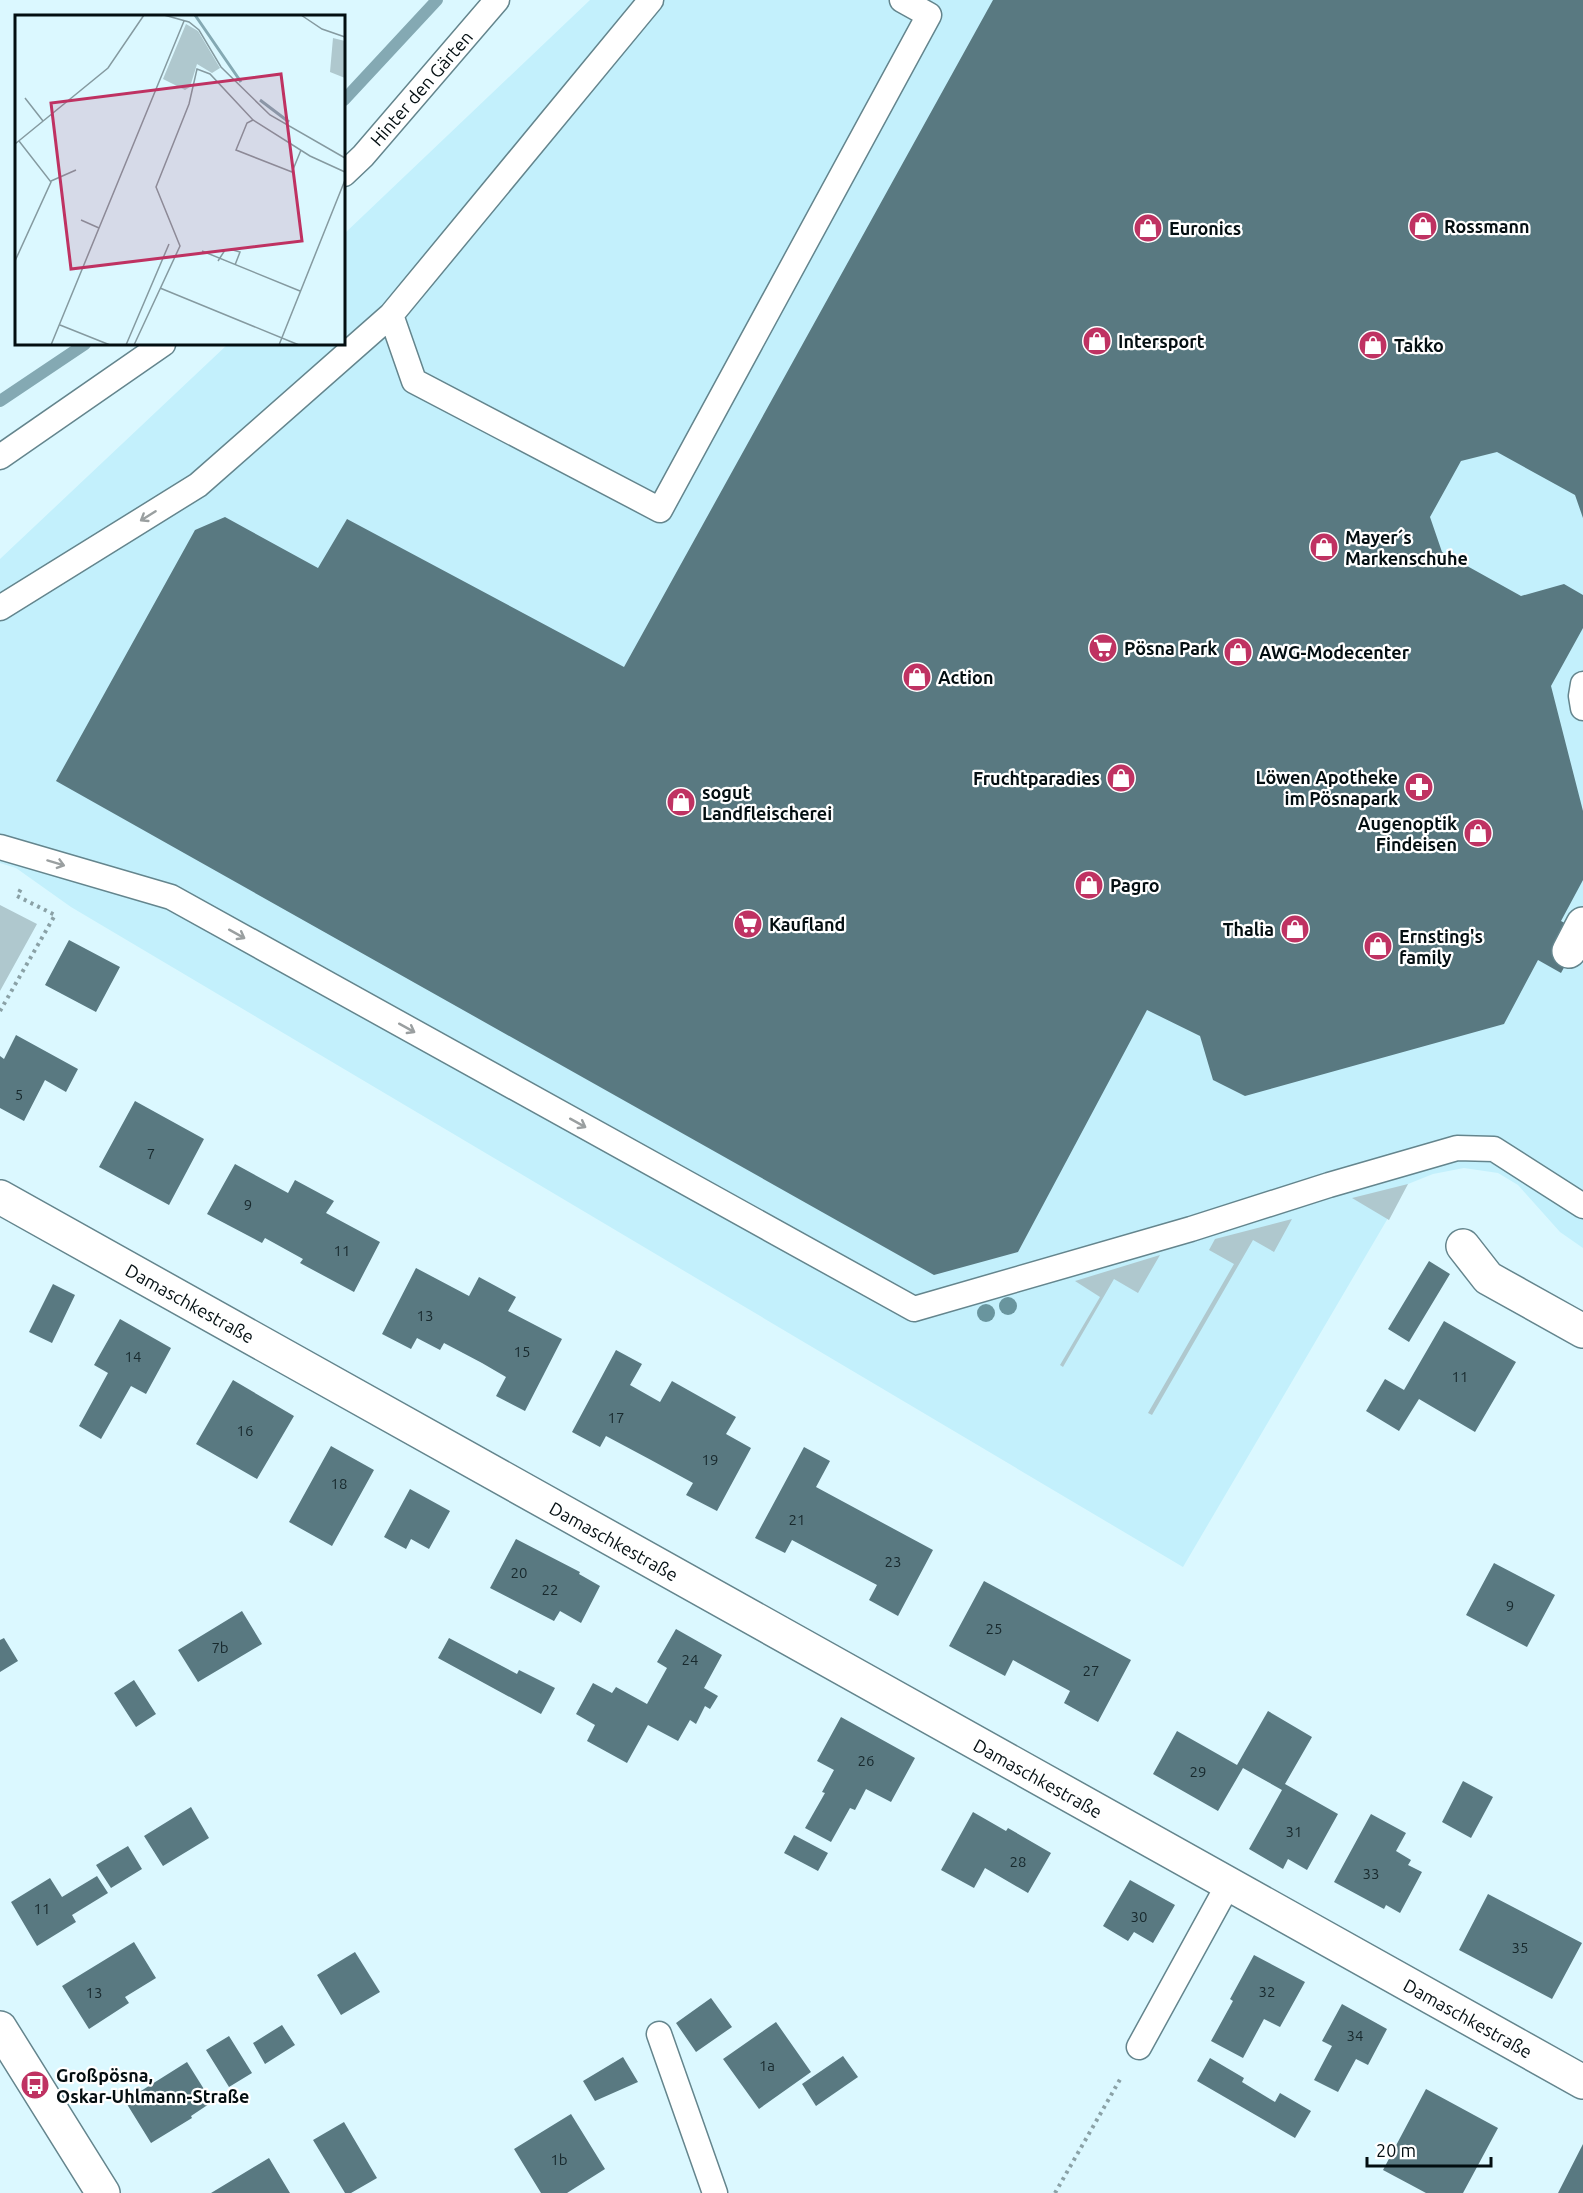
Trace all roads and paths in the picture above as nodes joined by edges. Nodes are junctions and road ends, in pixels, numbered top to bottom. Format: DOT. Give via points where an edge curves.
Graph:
graph roads {
  1 [pos="498,0"];
  2 [pos="651,0"];
  3 [pos="902,0"];
  4 [pos="345,173"];
  5 [pos="391,315"];
  6 [pos="162,345"];
  7 [pos="0,457"];
  8 [pos="0,608"];
  9 [pos="1583,684"];
  10 [pos="1583,708"];
  11 [pos="0,847"];
  12 [pos="37,857"];
  13 [pos="0,1011"];
  14 [pos="0,1197"];
  15 [pos="1583,1206"];
  16 [pos="1463,1246"];
  17 [pos="1583,1331"];
  18 [pos="1228,1885"];
  19 [pos="0,2028"];
  20 [pos="659,2034"];
  21 [pos="1139,2047"];
  22 [pos="1583,2082"];
  23 [pos="103,2193"];
  24 [pos="716,2193"];
  25 [pos="1055,2193"];
  1 -- 4 [label="lane, Hinter den Gärten"];
  2 -- 5 [label="lane"];
  3 -- 5 [label="lane" via="929,15 660,510 414,381"];
  5 -- 8 [label="lane, one-way" via="198,485"];
  6 -- 7 [label="lane"];
  9 -- 10 [label="lane"];
  11 -- 12 [label="lane"];
  12 -- 13 [label="path" via="17,896 55,915"];
  12 -- 15 [label="lane, one-way" via="171,897 914,1310 1457,1148 1494,1149"];
  14 -- 18 [label="street, Damaschkestraße"];
  16 -- 17 [label="street" via="1488,1278"];
  18 -- 21 [label="lane"];
  18 -- 22 [label="street, Damaschkestraße"];
  19 -- 23 [label="street"];
  20 -- 24 [label="lane"];
  21 -- 25 [label="path"];
}
